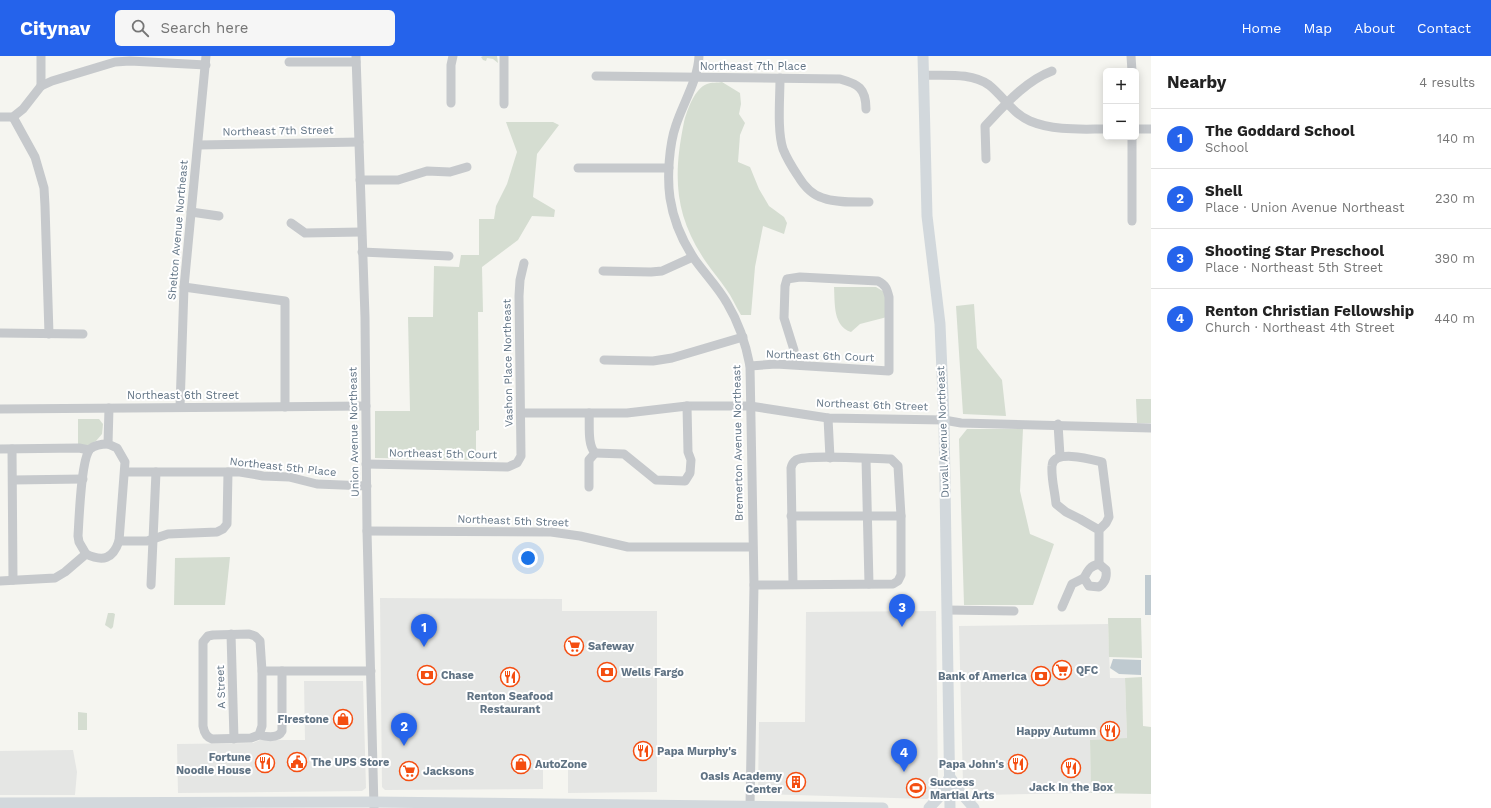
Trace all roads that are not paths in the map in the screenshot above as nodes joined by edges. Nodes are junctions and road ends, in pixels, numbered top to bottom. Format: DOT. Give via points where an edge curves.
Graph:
graph roads {
  1 [pos="41,56"];
  2 [pos="452,56"];
  3 [pos="504,56"];
  4 [pos="699,56"];
  5 [pos="923,56"];
  6 [pos="1132,56"];
  7 [pos="356,59"];
  8 [pos="206,60"];
  9 [pos="289,62"];
  10 [pos="1132,68"];
  11 [pos="1052,71"];
  12 [pos="923,75"];
  13 [pos="596,76"];
  14 [pos="694,78"];
  15 [pos="780,78"];
  16 [pos="41,86"];
  17 [pos="451,103"];
  18 [pos="1006,103"];
  19 [pos="504,104"];
  20 [pos="866,109"];
  21 [pos="0,117"];
  22 [pos="13,117"];
  23 [pos="1103,129"];
  24 [pos="1139,129"];
  25 [pos="1151,129"];
  26 [pos="1132,140"];
  27 [pos="359,142"];
  28 [pos="198,145"];
  29 [pos="986,159"];
  30 [pos="467,167"];
  31 [pos="578,168"];
  32 [pos="669,168"];
  33 [pos="360,180"];
  34 [pos="869,202"];
  35 [pos="191,212"];
  36 [pos="219,216"];
  37 [pos="1132,221"];
  38 [pos="291,223"];
  39 [pos="361,232"];
  40 [pos="362,252"];
  41 [pos="449,256"];
  42 [pos="693,257"];
  43 [pos="524,263"];
  44 [pos="602,271"];
  45 [pos="184,287"];
  46 [pos="0,333"];
  47 [pos="49,334"];
  48 [pos="83,334"];
  49 [pos="743,337"];
  50 [pos="604,360"];
  51 [pos="792,365"];
  52 [pos="750,366"];
  53 [pos="366,406"];
  54 [pos="687,406"];
  55 [pos="750,406"];
  56 [pos="180,407"];
  57 [pos="286,407"];
  58 [pos="109,408"];
  59 [pos="0,409"];
  60 [pos="521,413"];
  61 [pos="589,413"];
  62 [pos="828,418"];
  63 [pos="944,420"];
  64 [pos="1058,424"];
  65 [pos="1151,428"];
  66 [pos="108,444"];
  67 [pos="0,449"];
  68 [pos="12,449"];
  69 [pos="89,450"];
  70 [pos="594,453"];
  71 [pos="1060,456"];
  72 [pos="830,458"];
  73 [pos="866,459"];
  74 [pos="518,463"];
  75 [pos="366,464"];
  76 [pos="125,472"];
  77 [pos="156,472"];
  78 [pos="228,472"];
  79 [pos="83,479"];
  80 [pos="13,480"];
  81 [pos="367,486"];
  82 [pos="590,487"];
  83 [pos="791,516"];
  84 [pos="867,516"];
  85 [pos="901,516"];
  86 [pos="1099,530"];
  87 [pos="367,531"];
  88 [pos="154,539"];
  89 [pos="119,541"];
  90 [pos="752,547"];
  91 [pos="86,554"];
  92 [pos="1099,564"];
  93 [pos="1084,578"];
  94 [pos="13,580"];
  95 [pos="0,581"];
  96 [pos="793,584"];
  97 [pos="869,584"];
  98 [pos="151,585"];
  99 [pos="754,585"];
  100 [pos="1062,607"];
  101 [pos="947,610"];
  102 [pos="1014,611"];
  103 [pos="231,634"];
  104 [pos="262,671"];
  105 [pos="282,671"];
  106 [pos="371,672"];
  107 [pos="259,734"];
  108 [pos="234,739"];
  109 [pos="950,776"];
  110 [pos="0,803"];
  111 [pos="374,805"];
  112 [pos="756,807"];
  113 [pos="883,808"];
  114 [pos="930,808"];
  115 [pos="950,808"];
  116 [pos="974,808"];
  1 -- 16 [label="street"];
  2 -- 17 [label="street"];
  3 -- 19 [label="street"];
  4 -- 14 [label="street, Bremerton Avenue Northeast"];
  5 -- 12 [label="main road, Duvall Avenue Northeast"];
  6 -- 10 [label="street"];
  7 -- 9 [label="street"];
  7 -- 27 [label="street, Union Avenue Northeast"];
  8 -- 16 [label="street" via="115,62"];
  8 -- 28 [label="street, Shelton Avenue Northeast"];
  11 -- 18 [label="street" via="1040,75"];
  12 -- 18 [label="street" via="965,76 978,80 989,85"];
  12 -- 63 [label="main road, Duvall Avenue Northeast" via="928,216 940,324"];
  13 -- 14 [label="street, Northeast 7th Place"];
  14 -- 15 [label="street, Northeast 7th Place"];
  14 -- 32 [label="street, Bremerton Avenue Northeast" via="675,126"];
  15 -- 20 [label="street, Northeast 7th Place" via="840,79 853,82 866,98"];
  15 -- 34 [label="street" via="780,133 783,148 802,183 813,194 822,198"];
  16 -- 22 [label="street" via="23,109"];
  18 -- 23 [label="street" via="1029,120 1043,126 1060,129"];
  18 -- 29 [label="street" via="985,126"];
  21 -- 22 [label="street"];
  22 -- 47 [label="street" via="35,158 44,188"];
  24 -- 25 [label="street"];
  26 -- 37 [label="street"];
  27 -- 28 [label="street, Northeast 7th Street"];
  27 -- 33 [label="street, Union Avenue Northeast"];
  28 -- 35 [label="street, Shelton Avenue Northeast"];
  30 -- 33 [label="street" via="450,172 428,171 398,180"];
  31 -- 32 [label="street"];
  32 -- 42 [label="street, Bremerton Avenue Northeast" via="674,215"];
  33 -- 39 [label="street, Union Avenue Northeast"];
  35 -- 36 [label="street"];
  35 -- 45 [label="street, Shelton Avenue Northeast"];
  38 -- 39 [label="street" via="305,233"];
  39 -- 40 [label="street, Union Avenue Northeast"];
  40 -- 41 [label="street"];
  40 -- 53 [label="street, Union Avenue Northeast"];
  42 -- 44 [label="street" via="662,271"];
  42 -- 49 [label="street, Bremerton Avenue Northeast" via="728,304"];
  43 -- 60 [label="street, Vashon Place Northeast" via="519,296"];
  45 -- 56 [label="street, Shelton Avenue Northeast"];
  45 -- 57 [label="street" via="285,301"];
  46 -- 47 [label="street"];
  47 -- 48 [label="street"];
  49 -- 50 [label="street" via="672,358 653,361"];
  49 -- 52 [label="street, Bremerton Avenue Northeast"];
  51 -- 51 [label="street, Northeast 6th Court" via="794,350 784,318 787,280 800,277 878,281 884,284 890,297 889,371"];
  51 -- 52 [label="street, Northeast 6th Court"];
  52 -- 55 [label="street, Bremerton Avenue Northeast"];
  53 -- 57 [label="street, Northeast 6th Street"];
  53 -- 75 [label="street, Union Avenue Northeast"];
  54 -- 55 [label="street, Northeast 6th Street"];
  54 -- 61 [label="street, Northeast 6th Street" via="627,413"];
  54 -- 70 [label="street" via="688,452 691,460 690,473 685,481 656,480 624,454"];
  55 -- 62 [label="street, Northeast 6th Street"];
  55 -- 90 [label="street, Bremerton Avenue Northeast"];
  56 -- 57 [label="street, Northeast 6th Street"];
  56 -- 58 [label="street, Northeast 6th Street"];
  58 -- 59 [label="street, Northeast 6th Street"];
  58 -- 66 [label="street"];
  60 -- 61 [label="street, Northeast 6th Street"];
  60 -- 74 [label="street, Vashon Place Northeast" via="521,456"];
  61 -- 70 [label="street" via="590,444"];
  62 -- 63 [label="street, Northeast 6th Street"];
  62 -- 72 [label="street"];
  63 -- 64 [label="street, Northeast 6th Street" via="961,423"];
  63 -- 101 [label="main road, Duvall Avenue Northeast"];
  64 -- 65 [label="street, Northeast 6th Street"];
  64 -- 71 [label="street"];
  66 -- 69 [label="street" via="100,444"];
  66 -- 76 [label="street" via="120,452 125,462"];
  67 -- 68 [label="street"];
  68 -- 69 [label="street"];
  68 -- 80 [label="street"];
  69 -- 79 [label="street"];
  70 -- 82 [label="street" via="590,460"];
  71 -- 86 [label="street" via="1052,465 1056,504"];
  71 -- 86 [label="street" via="1102,462 1108,517"];
  72 -- 73 [label="street"];
  72 -- 83 [label="street" via="803,458 792,463"];
  73 -- 84 [label="street"];
  73 -- 85 [label="street" via="891,460 898,466"];
  74 -- 75 [label="street, Northeast 5th Court" via="508,467"];
  75 -- 81 [label="street, Union Avenue Northeast"];
  76 -- 77 [label="street, Northeast 5th Place"];
  76 -- 89 [label="street"];
  77 -- 78 [label="street, Northeast 5th Place"];
  77 -- 88 [label="street"];
  78 -- 81 [label="street, Northeast 5th Place" via="289,478 316,484"];
  78 -- 88 [label="street" via="227,524 223,530 168,534"];
  79 -- 80 [label="street"];
  79 -- 91 [label="street" via="78,536"];
  80 -- 94 [label="street"];
  81 -- 87 [label="street, Union Avenue Northeast"];
  83 -- 84 [label="street"];
  83 -- 96 [label="street"];
  84 -- 85 [label="street"];
  84 -- 97 [label="street"];
  85 -- 97 [label="street" via="901,575 893,584"];
  86 -- 92 [label="street"];
  87 -- 90 [label="street, Northeast 5th Street" via="551,532 628,547"];
  87 -- 106 [label="street, Union Avenue Northeast"];
  88 -- 89 [label="street"];
  88 -- 98 [label="street"];
  89 -- 91 [label="street" via="116,549 107,557 101,559"];
  90 -- 99 [label="street, Bremerton Avenue Northeast"];
  91 -- 94 [label="street" via="55,578"];
  92 -- 93 [label="street" via="1092,565"];
  92 -- 93 [label="street" via="1106,570 1103,584 1099,587 1089,586"];
  93 -- 100 [label="street" via="1072,584"];
  94 -- 95 [label="street"];
  96 -- 97 [label="street"];
  96 -- 99 [label="street"];
  99 -- 112 [label="street, Bremerton Avenue Northeast"];
  101 -- 102 [label="street"];
  101 -- 109 [label="main road, Duvall Avenue Northeast"];
  103 -- 104 [label="street" via="250,634 258,638 261,645"];
  103 -- 108 [label="street, A Street"];
  103 -- 108 [label="street" via="205,638 202,645 203,726 206,734 212,739"];
  104 -- 105 [label="street"];
  104 -- 107 [label="street" via="262,726"];
  105 -- 106 [label="street"];
  105 -- 107 [label="street" via="282,731 277,736"];
  106 -- 111 [label="street, Union Avenue Northeast"];
  107 -- 108 [label="street" via="251,738"];
  109 -- 114 [label="main road" via="941,795"];
  109 -- 115 [label="main road, Duvall Avenue Northeast"];
  109 -- 116 [label="main road"];
  110 -- 111 [label="main road"];
  111 -- 112 [label="main road"];
  112 -- 113 [label="main road"];
}
